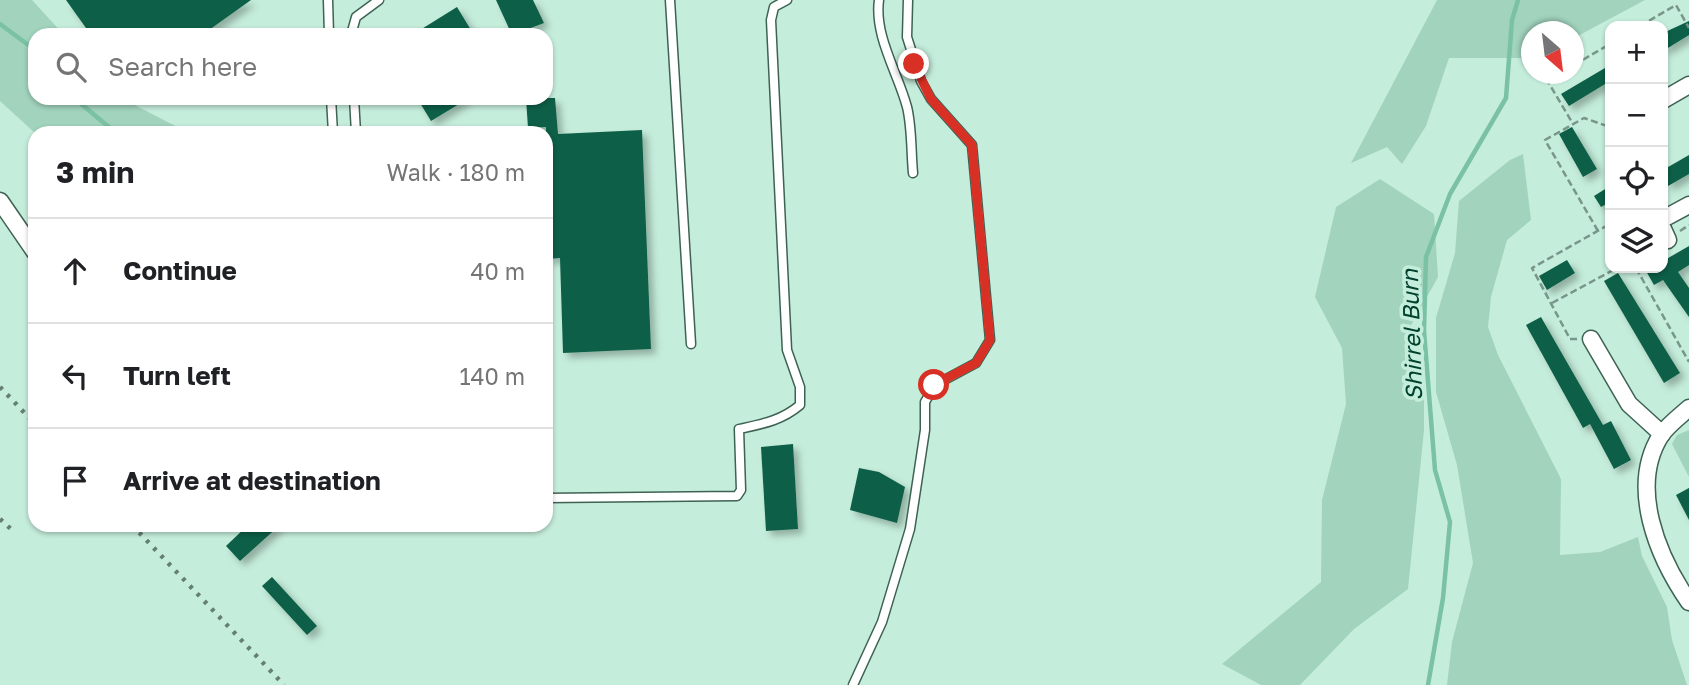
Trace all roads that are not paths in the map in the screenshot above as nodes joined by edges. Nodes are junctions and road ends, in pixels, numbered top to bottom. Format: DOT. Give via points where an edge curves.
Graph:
graph roads {
  1 [pos="328,0"];
  2 [pos="379,0"];
  3 [pos="670,0"];
  4 [pos="787,0"];
  5 [pos="879,0"];
  6 [pos="908,0"];
  7 [pos="329,28"];
  8 [pos="353,28"];
  9 [pos="1689,85"];
  10 [pos="1668,97"];
  11 [pos="331,105"];
  12 [pos="354,105"];
  13 [pos="333,126"];
  14 [pos="356,126"];
  15 [pos="913,173"];
  16 [pos="0,201"];
  17 [pos="1689,205"];
  18 [pos="1668,216"];
  19 [pos="28,242"];
  20 [pos="1591,339"];
  21 [pos="691,344"];
  22 [pos="1689,408"];
  23 [pos="1662,433"];
  24 [pos="553,498"];
  25 [pos="1684,586"];
  26 [pos="1689,602"];
  27 [pos="853,685"];
  1 -- 7 [label="lane"];
  2 -- 8 [label="lane" via="356,17"];
  3 -- 21 [label="lane"];
  4 -- 24 [label="lane" via="774,7 771,20 787,350 800,387 800,405 773,422 739,429 741,490 737,496"];
  5 -- 15 [label="lane" via="886,44 908,110"];
  6 -- 27 [label="lane" via="907,37 921,81 972,145 990,340 976,363 934,385 926,402 910,529 882,622"];
  9 -- 10 [label="street"];
  11 -- 13 [label="lane"];
  12 -- 14 [label="lane"];
  16 -- 19 [label="street"];
  17 -- 18 [label="street"];
  20 -- 23 [label="street" via="1629,404"];
  22 -- 23 [label="street"];
  23 -- 25 [label="street" via="1647,475 1650,518 1660,553"];
  25 -- 26 [label="street"];
}
